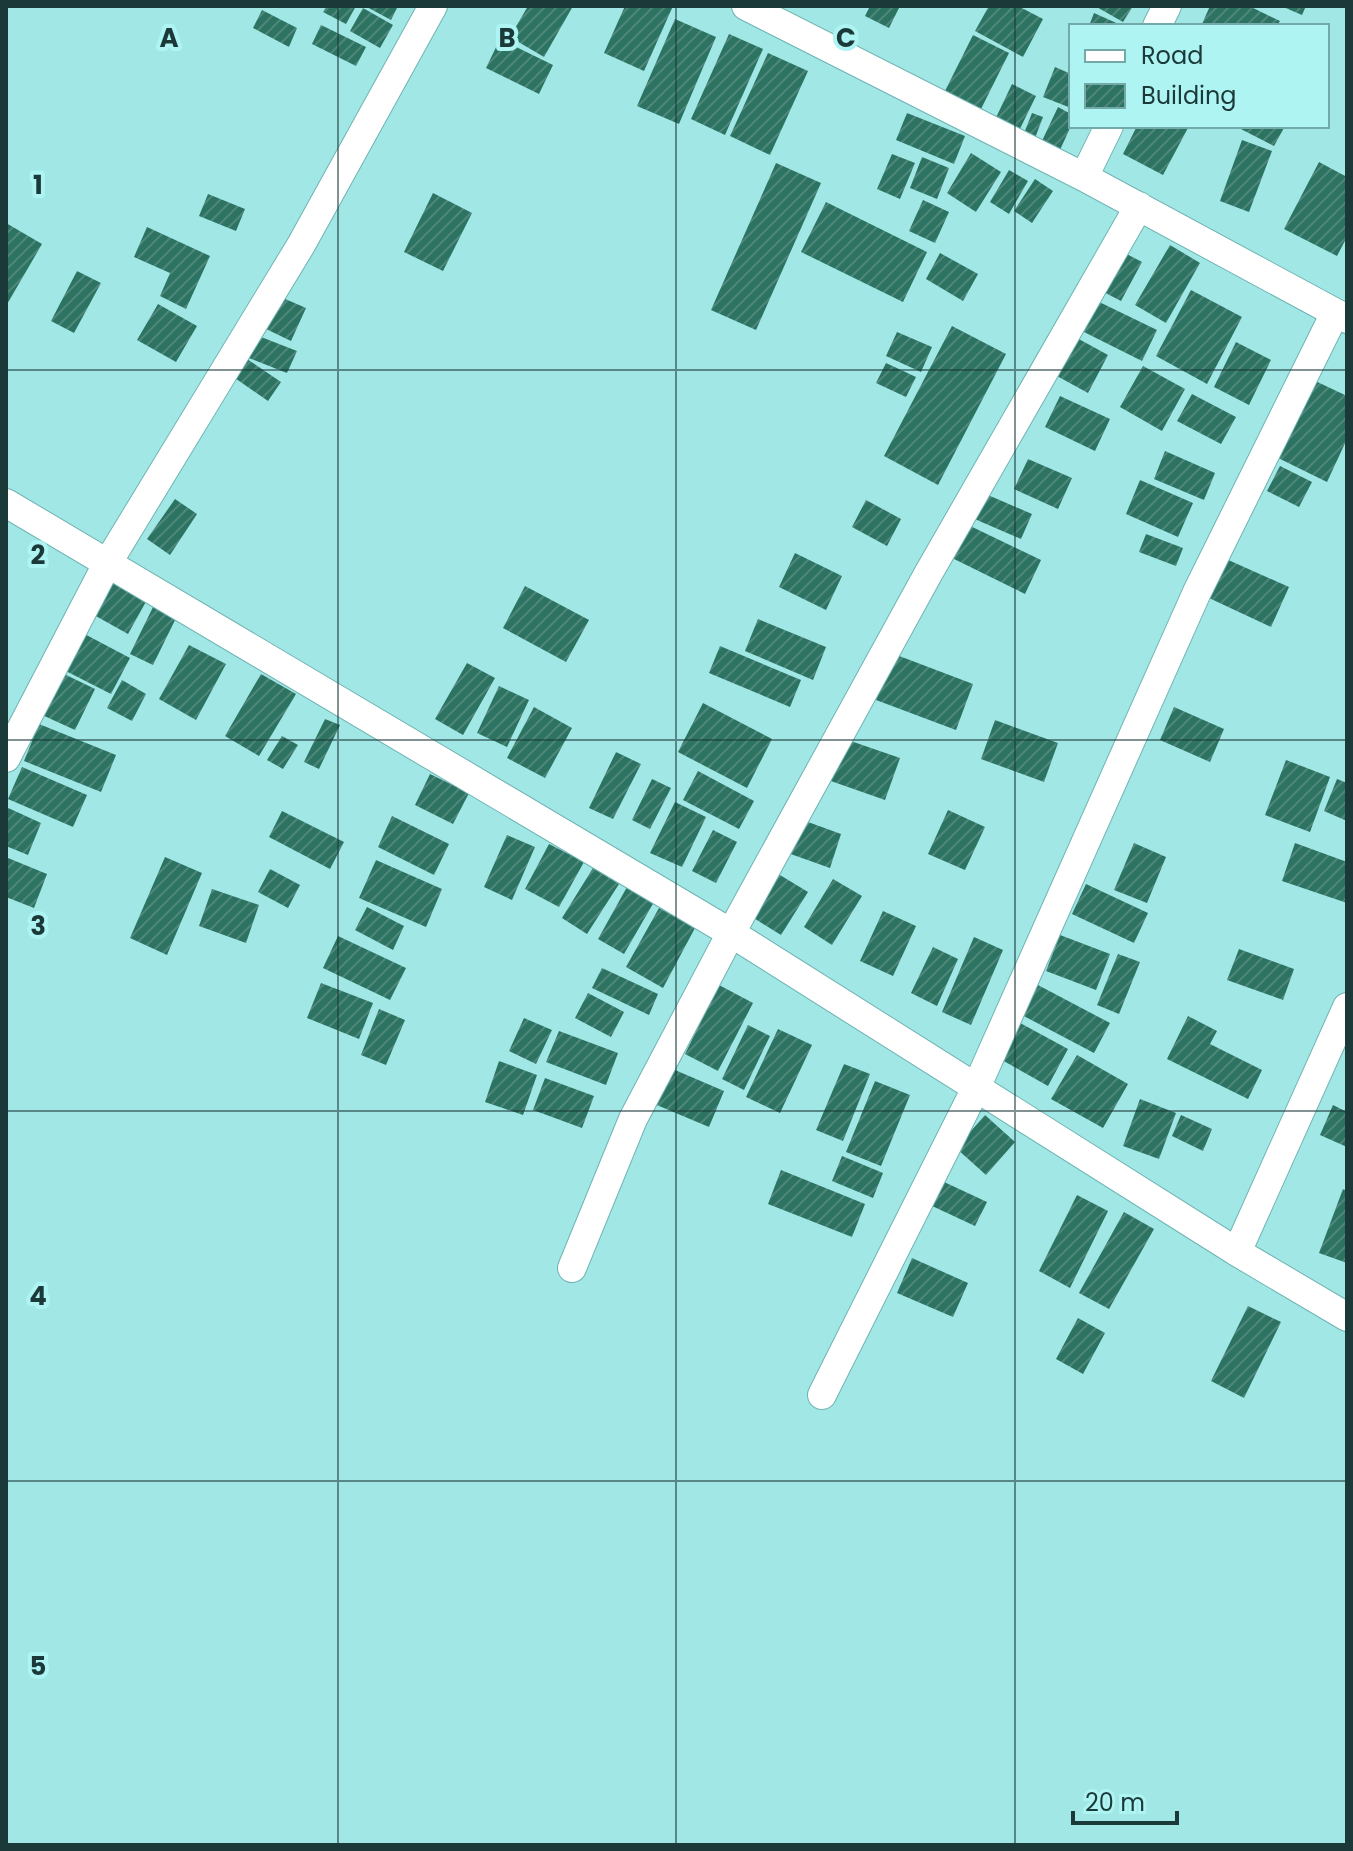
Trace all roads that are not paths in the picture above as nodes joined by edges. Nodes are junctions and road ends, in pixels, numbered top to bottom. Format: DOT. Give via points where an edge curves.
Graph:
graph roads {
  1 [pos="433,6"];
  2 [pos="746,6"];
  3 [pos="1167,6"];
  4 [pos="1158,24"];
  5 [pos="1108,128"];
  6 [pos="1084,177"];
  7 [pos="1139,206"];
  8 [pos="1341,316"];
  9 [pos="6,503"];
  10 [pos="107,564"];
  11 [pos="6,758"];
  12 [pos="731,933"];
  13 [pos="1347,1007"];
  14 [pos="977,1086"];
  15 [pos="1237,1252"];
  16 [pos="572,1268"];
  17 [pos="1347,1317"];
  18 [pos="822,1395"];
  1 -- 10 [label="street" via="301,245"];
  2 -- 6 [label="street"];
  3 -- 4 [label="street"];
  5 -- 6 [label="street"];
  6 -- 7 [label="street"];
  7 -- 8 [label="street"];
  7 -- 12 [label="street"];
  8 -- 14 [label="street" via="1197,592"];
  9 -- 10 [label="street"];
  10 -- 11 [label="street"];
  10 -- 12 [label="street"];
  12 -- 14 [label="street"];
  12 -- 16 [label="street" via="633,1119"];
  13 -- 15 [label="street"];
  14 -- 15 [label="street"];
  14 -- 18 [label="street"];
  15 -- 17 [label="street"];
}
